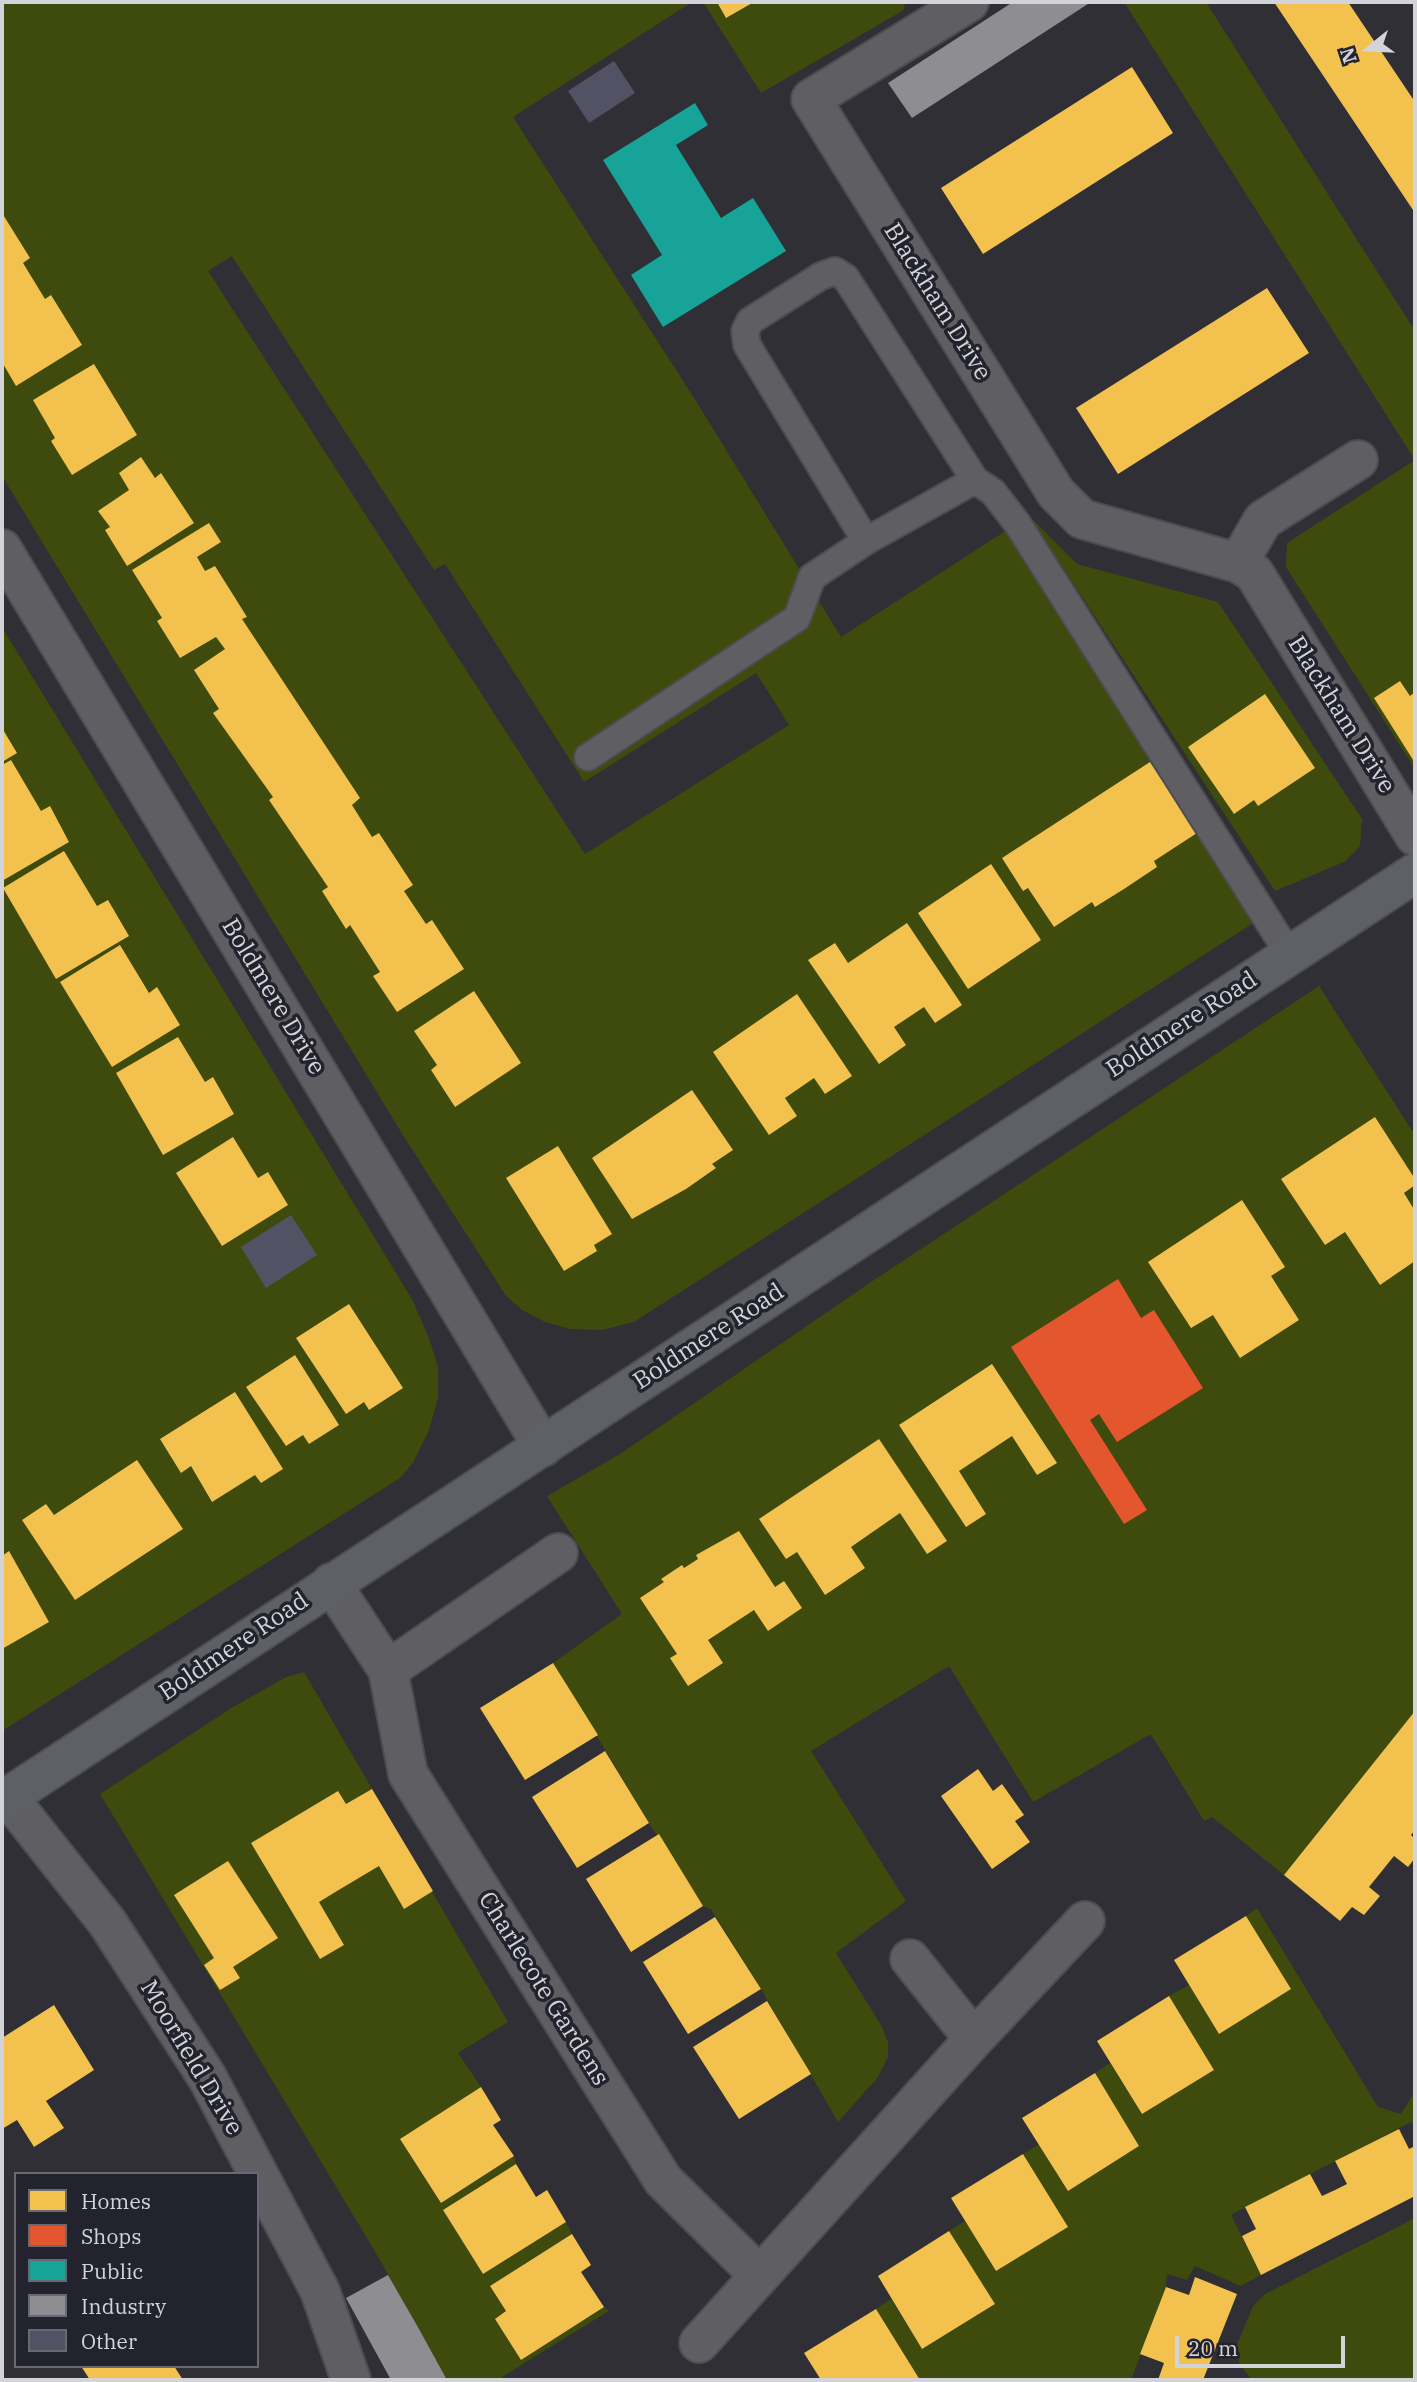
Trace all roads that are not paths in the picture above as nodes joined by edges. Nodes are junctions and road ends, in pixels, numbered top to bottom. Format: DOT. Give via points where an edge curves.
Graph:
graph roads {
  1 [pos="969,2"];
  2 [pos="1358,460"];
  3 [pos="975,480"];
  4 [pos="866,541"];
  5 [pos="2,549"];
  6 [pos="1238,563"];
  7 [pos="588,757"];
  8 [pos="1415,836"];
  9 [pos="1415,873"];
  10 [pos="1289,954"];
  11 [pos="543,1447"];
  12 [pos="558,1553"];
  13 [pos="331,1583"];
  14 [pos="388,1670"];
  15 [pos="5,1799"];
  16 [pos="1085,1921"];
  17 [pos="910,1959"];
  18 [pos="974,2039"];
  19 [pos="258,2172"];
  20 [pos="259,2174"];
  21 [pos="758,2274"];
  22 [pos="699,2343"];
  23 [pos="351,2380"];
  1 -- 6 [label="street, Blackham Drive" via="811,99 1056,493 1082,519"];
  2 -- 6 [label="street" via="1263,520"];
  3 -- 4 [label="lane"];
  3 -- 4 [label="lane" via="846,278 835,271 821,276 750,321 745,331 747,345"];
  3 -- 10 [label="lane" via="993,492 1017,523"];
  4 -- 7 [label="lane" via="812,578 797,618"];
  5 -- 11 [label="street, Boldmere Drive"];
  6 -- 8 [label="street, Blackham Drive" via="1254,573"];
  9 -- 10 [label="main road, Boldmere Road"];
  10 -- 11 [label="main road, Boldmere Road"];
  11 -- 13 [label="main road, Boldmere Road"];
  12 -- 14 [label="street"];
  13 -- 14 [label="street, Charlecote Gardens"];
  13 -- 15 [label="main road, Boldmere Road"];
  14 -- 21 [label="street, Charlecote Gardens" via="408,1774 663,2180"];
  15 -- 19 [label="street, Moorfield Drive" via="107,1922 208,2077"];
  16 -- 18 [label="street"];
  17 -- 18 [label="street"];
  18 -- 21 [label="street"];
  20 -- 23 [label="street, Moorfield Drive" via="320,2291"];
  21 -- 22 [label="street"];
}
